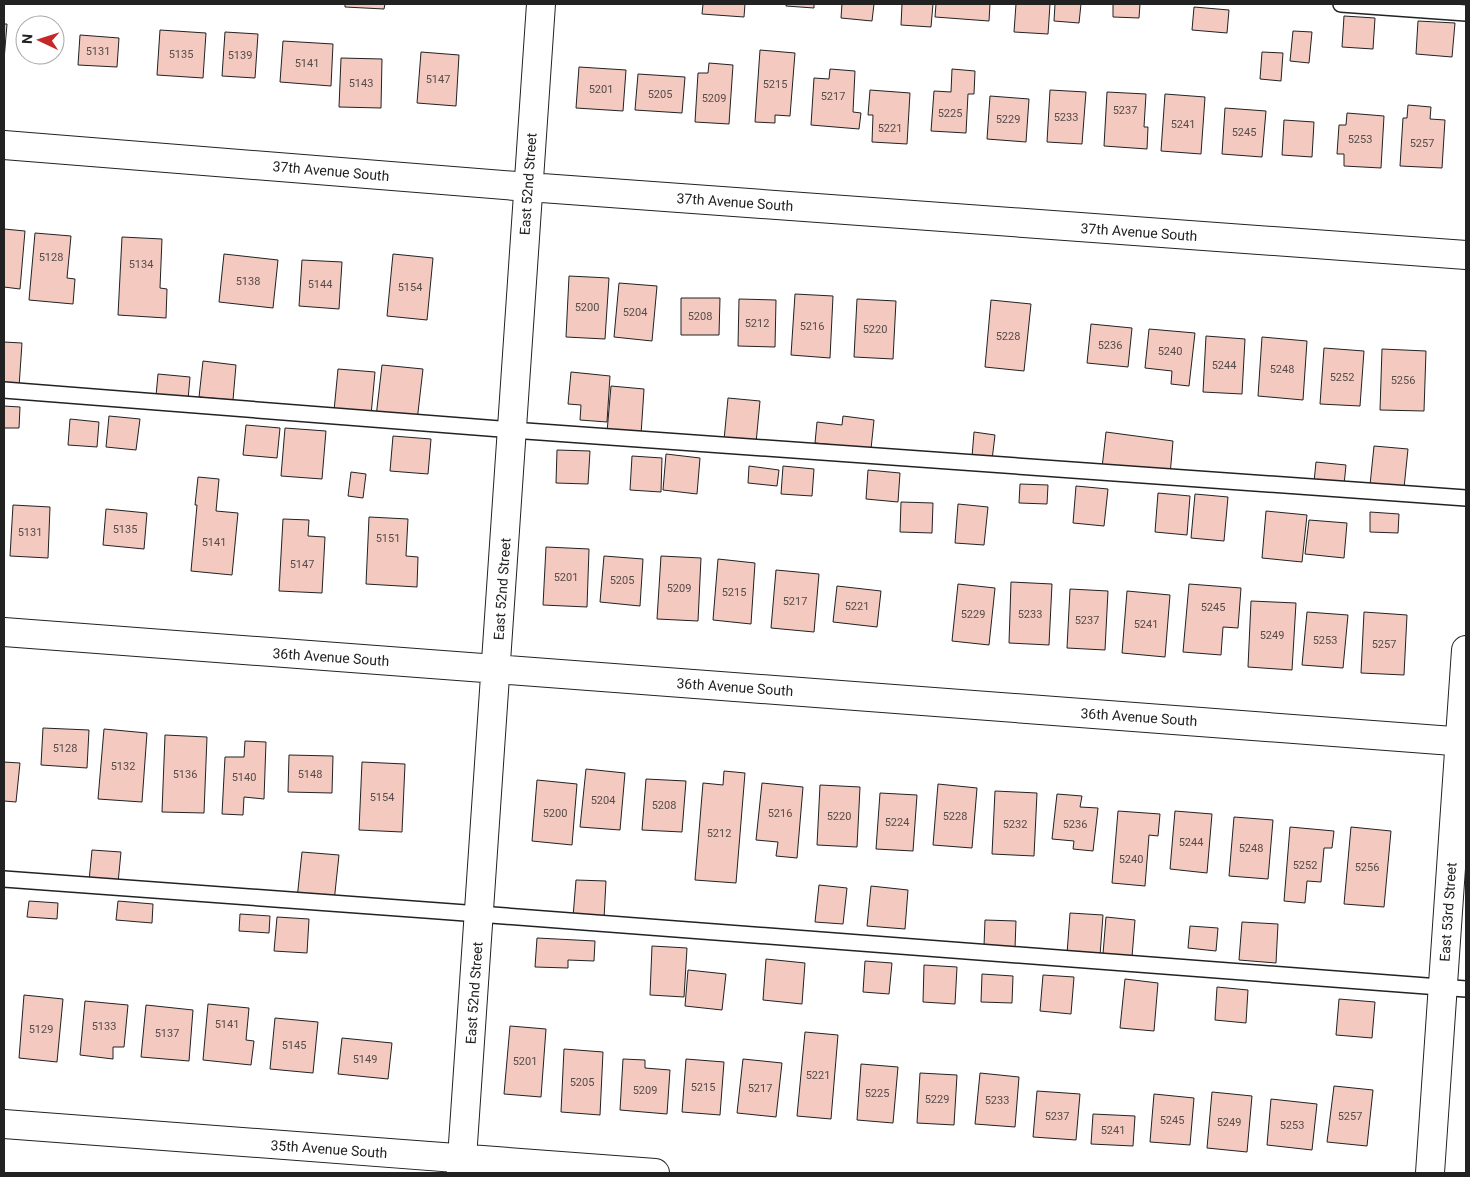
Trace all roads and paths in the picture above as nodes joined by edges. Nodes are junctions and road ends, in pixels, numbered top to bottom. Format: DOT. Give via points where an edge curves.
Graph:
graph roads {
  1 [pos="541,4"];
  2 [pos="1341,4"];
  3 [pos="1466,13"];
  4 [pos="4,145"];
  5 [pos="528,187"];
  6 [pos="1466,255"];
  7 [pos="4,390"];
  8 [pos="512,430"];
  9 [pos="1466,498"];
  10 [pos="4,632"];
  11 [pos="1466,650"];
  12 [pos="496,670"];
  13 [pos="1463,742"];
  14 [pos="4,879"];
  15 [pos="479,914"];
  16 [pos="1455,988"];
  17 [pos="4,1124"];
  18 [pos="462,1166"];
  19 [pos="655,1173"];
  20 [pos="1430,1173"];
  1 -- 5 [label="street, East 52nd Street"];
  2 -- 3 [label="lane"];
  4 -- 5 [label="street, 37th Avenue South"];
  5 -- 6 [label="street, 37th Avenue South"];
  5 -- 8 [label="street, East 52nd Street"];
  7 -- 8 [label="lane"];
  8 -- 9 [label="lane"];
  8 -- 12 [label="street, East 52nd Street"];
  10 -- 12 [label="street, 36th Avenue South"];
  11 -- 13 [label="street, East 53rd Street"];
  12 -- 13 [label="street, 36th Avenue South"];
  12 -- 15 [label="street, East 52nd Street"];
  13 -- 16 [label="street, East 53rd Street"];
  14 -- 15 [label="lane"];
  15 -- 16 [label="lane"];
  15 -- 18 [label="street, East 52nd Street"];
  16 -- 20 [label="street, East 53rd Street"];
  17 -- 18 [label="street, 35th Avenue South"];
  18 -- 19 [label="street, 35th Avenue South"];
}
